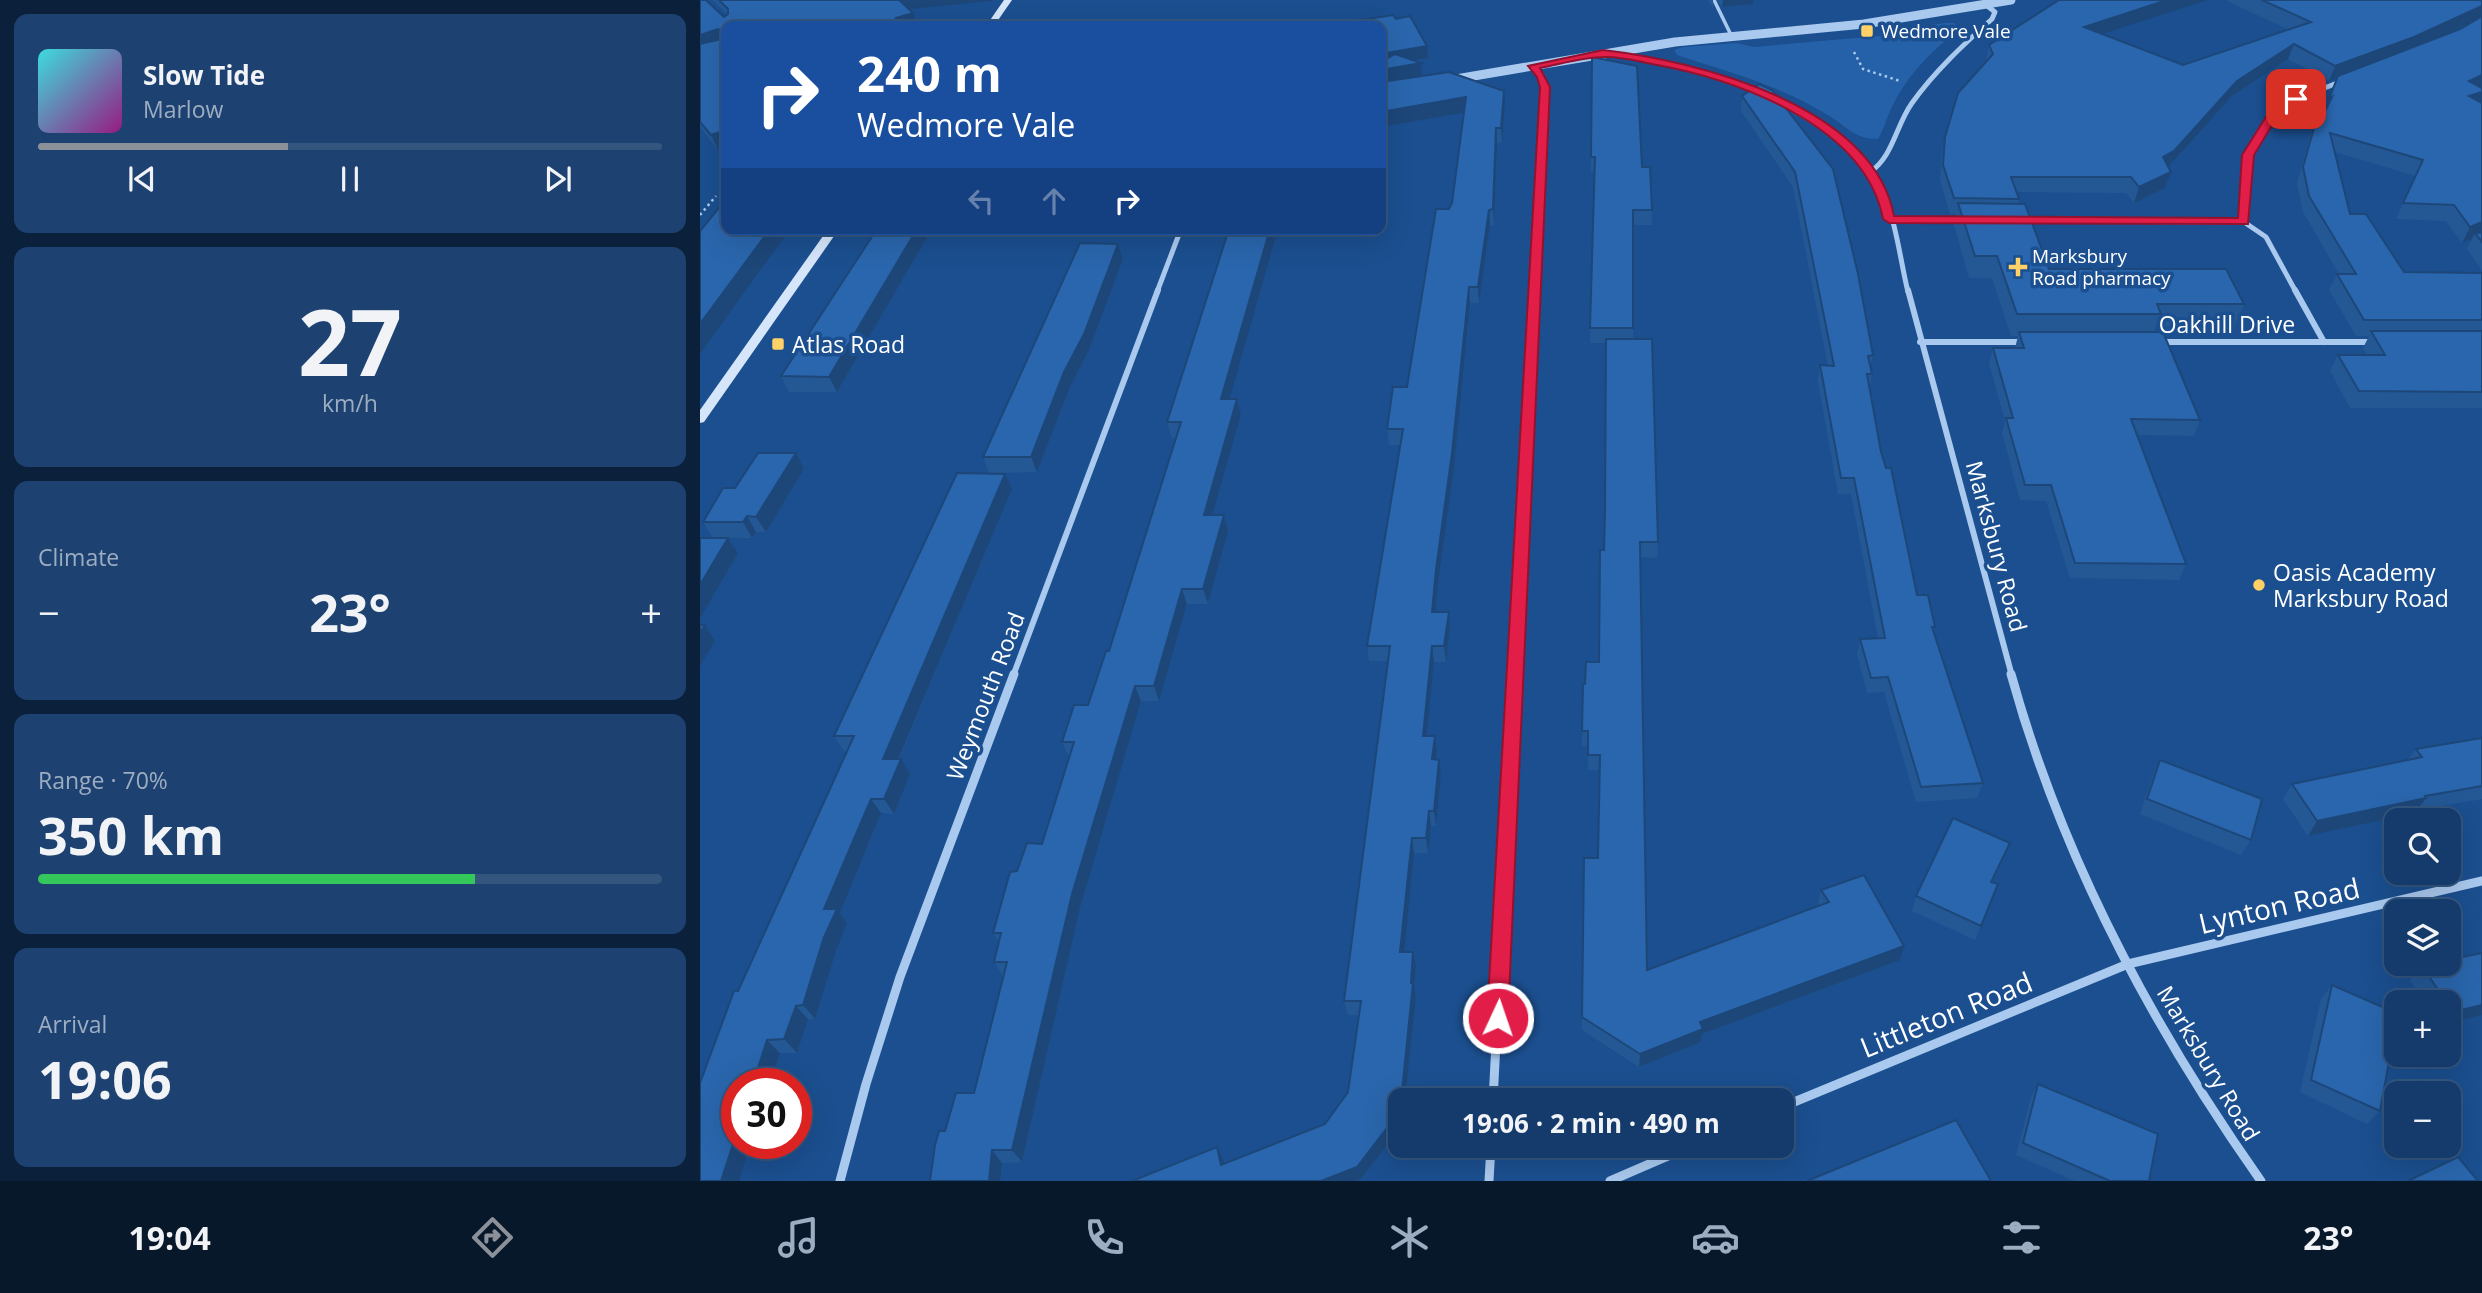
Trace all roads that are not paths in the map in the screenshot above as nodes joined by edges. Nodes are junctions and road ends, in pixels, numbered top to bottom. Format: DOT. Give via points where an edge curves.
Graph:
graph roads {
  1 [pos="1008,0"];
  2 [pos="1714,0"];
  3 [pos="2011,0"];
  4 [pos="1986,5"];
  5 [pos="993,21"];
  6 [pos="1732,37"];
  7 [pos="1603,53"];
  8 [pos="1533,66"];
  9 [pos="2346,80"];
  10 [pos="1444,81"];
  11 [pos="1763,93"];
  12 [pos="1773,98"];
  13 [pos="1870,172"];
  14 [pos="1889,219"];
  15 [pos="1970,220"];
  16 [pos="2011,221"];
  17 [pos="2244,222"];
  18 [pos="830,235"];
  19 [pos="1179,235"];
  20 [pos="1920,342"];
  21 [pos="2031,342"];
  22 [pos="2143,342"];
  23 [pos="2324,342"];
  24 [pos="2376,342"];
  25 [pos="700,419"];
  26 [pos="2482,881"];
  27 [pos="2128,964"];
  28 [pos="1494,1088"];
  29 [pos="1794,1102"];
  30 [pos="1490,1158"];
  31 [pos="1663,1158"];
  32 [pos="840,1181"];
  33 [pos="1489,1181"];
  34 [pos="1610,1181"];
  35 [pos="2261,1181"];
  1 -- 5 [label="main road"];
  2 -- 6 [label="lane"];
  3 -- 4 [label="street"];
  4 -- 6 [label="street"];
  4 -- 13 [label="street" via="1995,12 1992,19 1946,60 1900,121 1887,159"];
  6 -- 7 [label="street"];
  7 -- 8 [label="street"];
  7 -- 11 [label="street" via="1683,66"];
  8 -- 10 [label="street"];
  8 -- 28 [label="street" via="1545,87"];
  9 -- 17 [label="street" via="2296,99 2273,115 2260,132 2248,155"];
  12 -- 13 [label="street, Marksbury Road" via="1850,149"];
  13 -- 14 [label="street, Marksbury Road" via="1885,197"];
  14 -- 15 [label="street"];
  14 -- 20 [label="street, Marksbury Road"];
  16 -- 17 [label="street"];
  17 -- 23 [label="street, Oakhill Drive" via="2266,237"];
  18 -- 25 [label="main road"];
  19 -- 32 [label="street, Weymouth Road" via="900,976"];
  20 -- 21 [label="street"];
  20 -- 27 [label="street, Marksbury Road" via="2023,716 2064,829"];
  22 -- 23 [label="street, Oakhill Drive"];
  23 -- 24 [label="street, Oakhill Drive"];
  26 -- 27 [label="street, Lynton Road"];
  27 -- 29 [label="street, Littleton Road"];
  27 -- 35 [label="street, Marksbury Road" via="2190,1075"];
  30 -- 33 [label="street"];
  31 -- 34 [label="street"];
}
